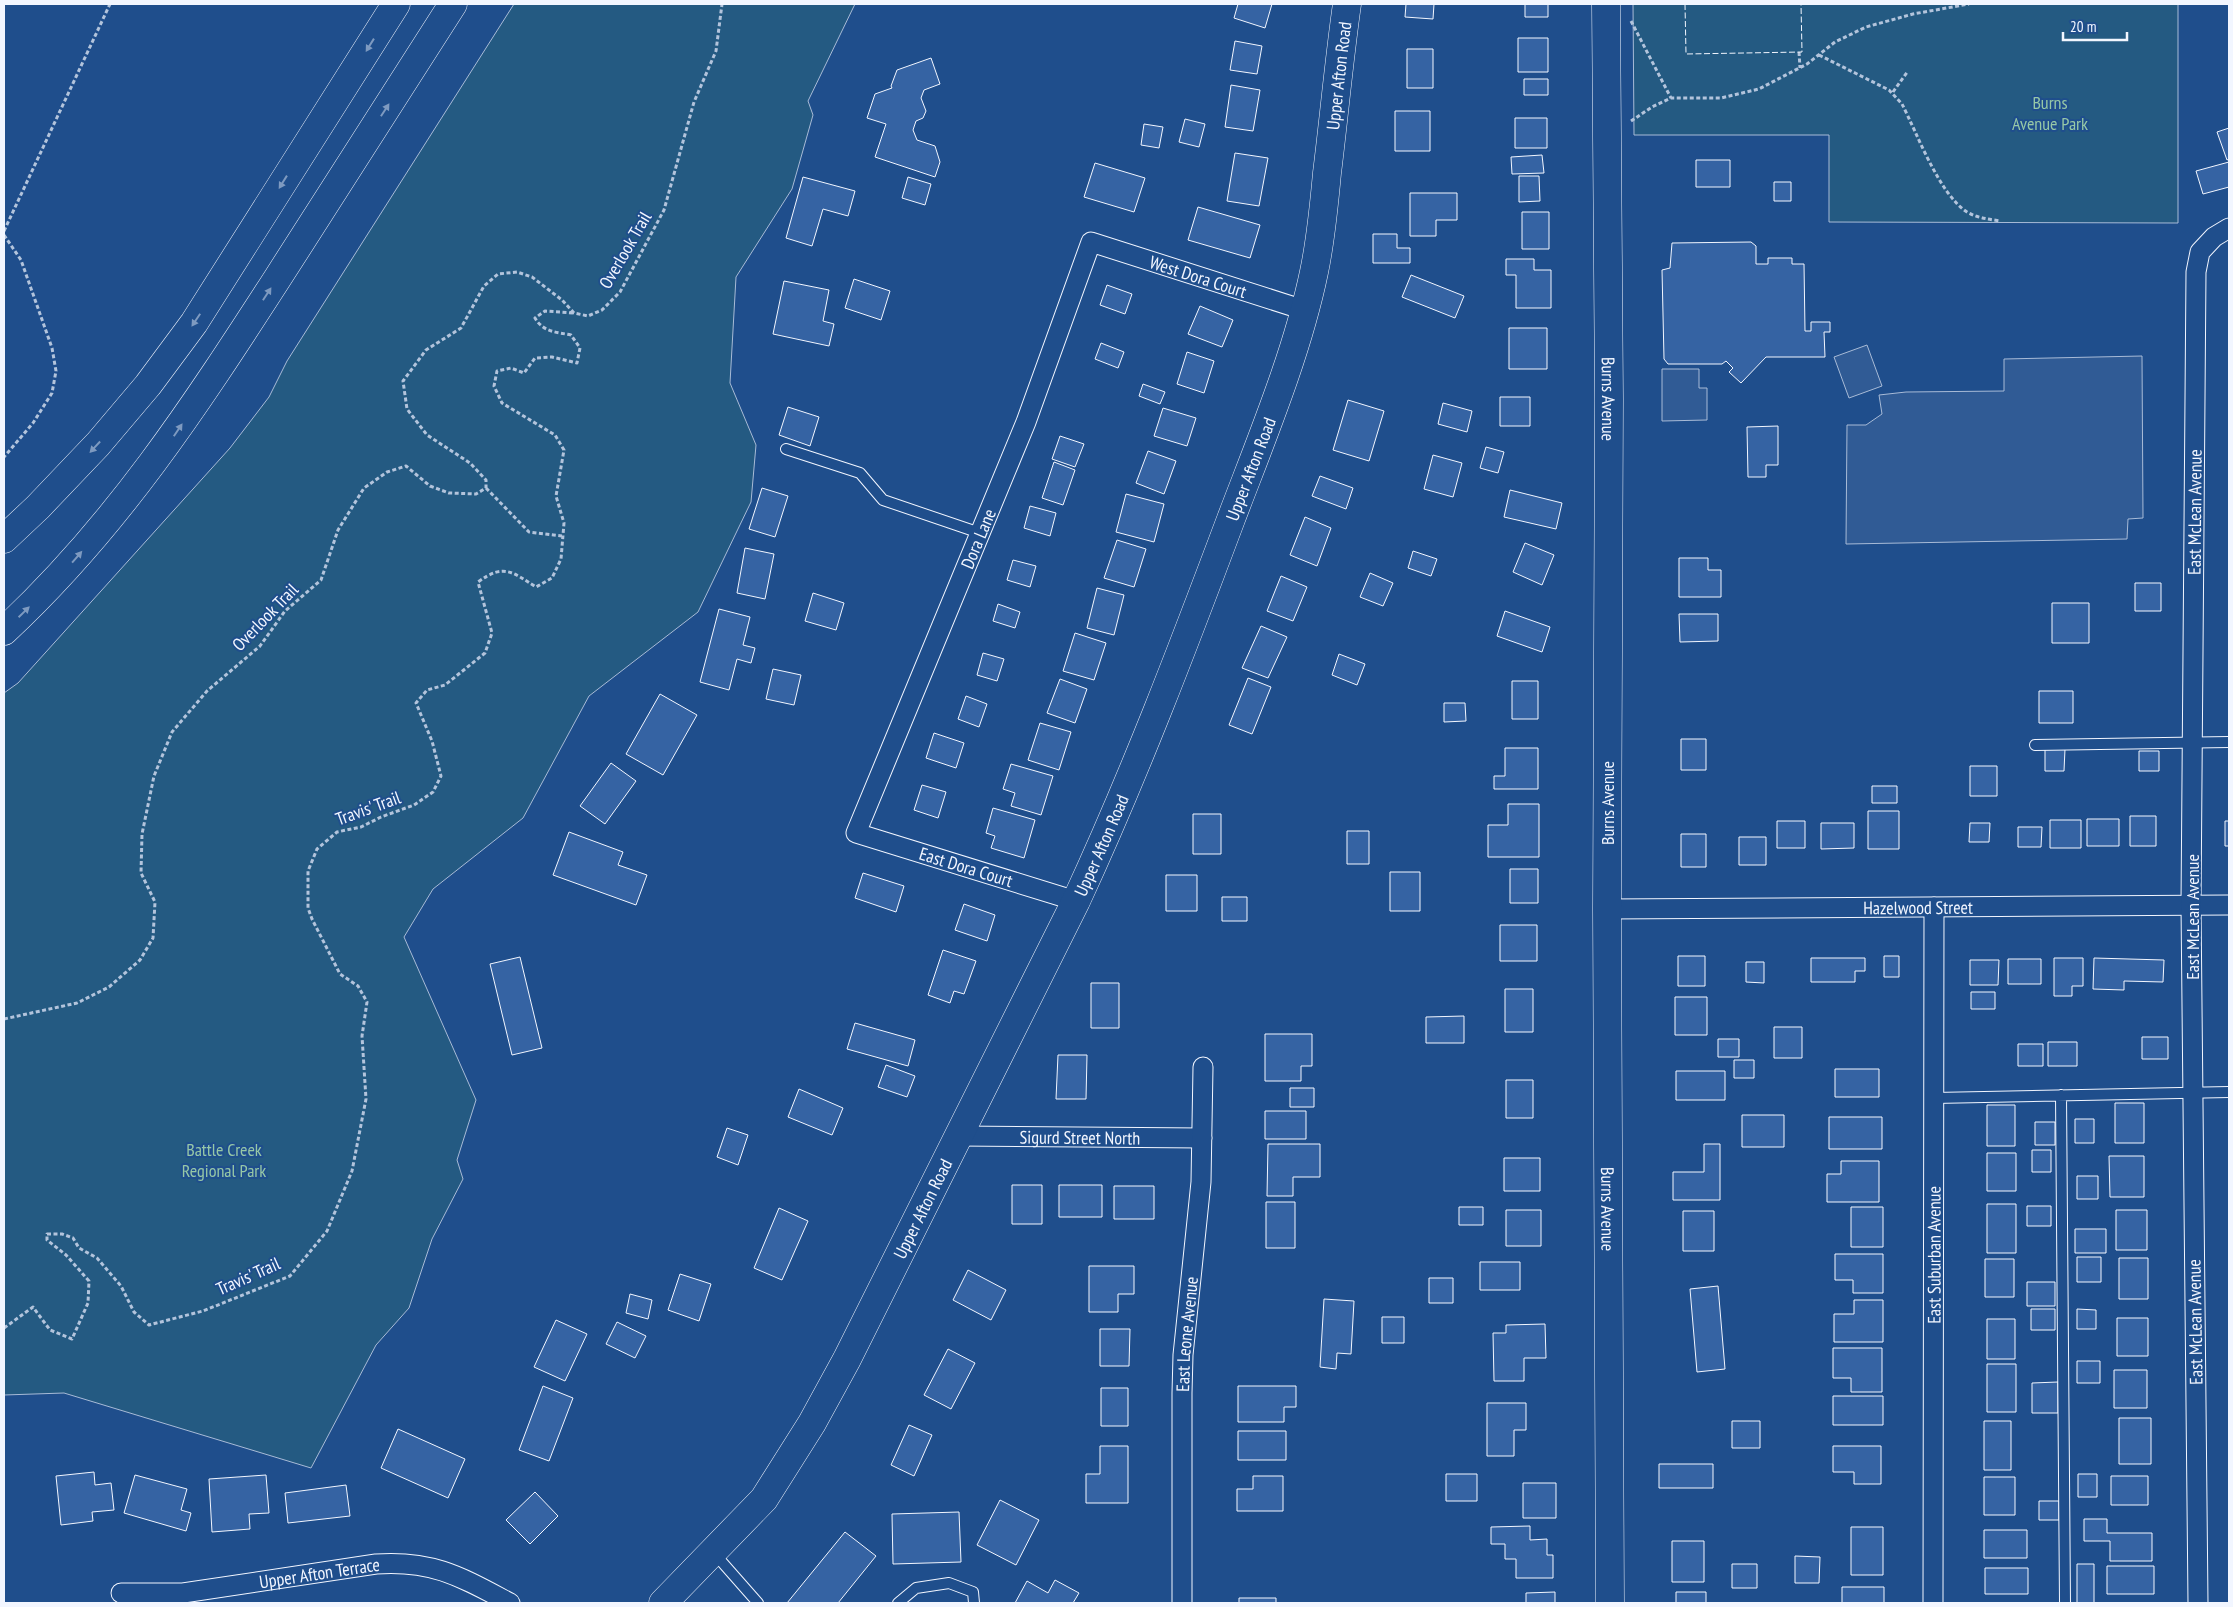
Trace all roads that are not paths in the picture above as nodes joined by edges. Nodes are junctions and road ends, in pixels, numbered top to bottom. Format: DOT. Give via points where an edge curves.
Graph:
graph roads {
  1 [pos="396,4"];
  2 [pos="453,4"];
  3 [pos="1347,4"];
  4 [pos="1617,10"];
  5 [pos="2222,232"];
  6 [pos="1091,242"];
  7 [pos="1304,310"];
  8 [pos="786,449"];
  9 [pos="980,533"];
  10 [pos="4,539"];
  11 [pos="4,631"];
  12 [pos="2192,742"];
  13 [pos="2229,742"];
  14 [pos="2035,745"];
  15 [pos="856,833"];
  16 [pos="1076,901"];
  17 [pos="2191,905"];
  18 [pos="2229,905"];
  19 [pos="1934,907"];
  20 [pos="1607,909"];
  21 [pos="1204,1067"];
  22 [pos="2229,1092"];
  23 [pos="2193,1093"];
  24 [pos="2060,1095"];
  25 [pos="1934,1098"];
  26 [pos="958,1136"];
  27 [pos="1202,1138"];
  28 [pos="714,1552"];
  29 [pos="121,1593"];
  30 [pos="510,1603"];
  31 [pos="664,1603"];
  32 [pos="758,1603"];
  33 [pos="898,1603"];
  34 [pos="974,1603"];
  35 [pos="1182,1603"];
  36 [pos="1610,1603"];
  37 [pos="1933,1603"];
  38 [pos="2065,1603"];
  39 [pos="2198,1603"];
  1 -- 10 [label="main road, one-way" via="194,323 98,444"];
  11 -- 2 [label="main road, one-way" via="56,580 172,439"];
  3 -- 7 [label="main road, Upper Afton Road" via="1321,228"];
  4 -- 20 [label="main road, Burns Avenue" via="1609,399"];
  5 -- 12 [label="street, East McLean Avenue" via="2200,252 2196,272"];
  6 -- 7 [label="street, West Dora Court"];
  6 -- 9 [label="street, Dora Lane" via="1026,422"];
  7 -- 16 [label="main road, Upper Afton Road" via="1281,383 1206,586 1104,841"];
  8 -- 9 [label="lane" via="860,473 883,500"];
  9 -- 15 [label="street, Dora Lane"];
  12 -- 13 [label="lane"];
  12 -- 14 [label="lane"];
  12 -- 17 [label="street, East McLean Avenue"];
  15 -- 16 [label="street, East Dora Court"];
  16 -- 26 [label="main road, Upper Afton Road"];
  17 -- 18 [label="street, Hazelwood Street"];
  17 -- 19 [label="street, Hazelwood Street"];
  17 -- 23 [label="street, East McLean Avenue"];
  19 -- 20 [label="street, Hazelwood Street"];
  19 -- 25 [label="street, East Suburban Avenue"];
  20 -- 36 [label="main road, Burns Avenue"];
  21 -- 27 [label="street, East Leone Avenue"];
  22 -- 23 [label="lane"];
  23 -- 24 [label="lane"];
  23 -- 39 [label="street, East McLean Avenue"];
  24 -- 25 [label="lane"];
  24 -- 38 [label="lane"];
  25 -- 37 [label="street, East Suburban Avenue"];
  26 -- 27 [label="street, Sigurd Street North"];
  26 -- 28 [label="main road, Upper Afton Road" via="812,1423 764,1498"];
  27 -- 35 [label="street, East Leone Avenue" via="1201,1182 1182,1384"];
  28 -- 31 [label="main road, Upper Afton Road"];
  28 -- 32 [label="lane"];
  29 -- 30 [label="street, Upper Afton Terrace" via="183,1593 400,1563 453,1573"];
  33 -- 34 [label="lane" via="916,1588 950,1583 973,1592"];
}
